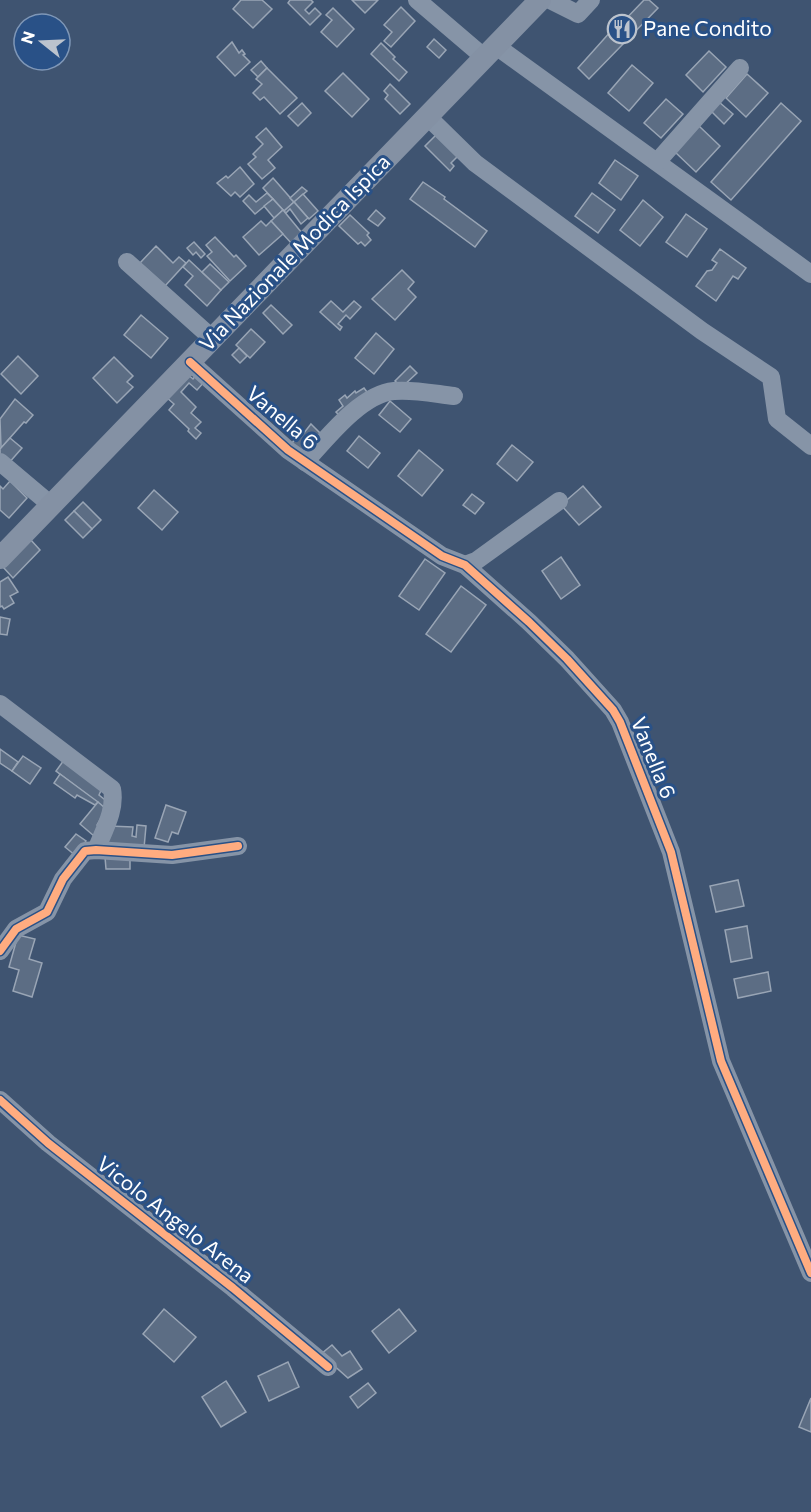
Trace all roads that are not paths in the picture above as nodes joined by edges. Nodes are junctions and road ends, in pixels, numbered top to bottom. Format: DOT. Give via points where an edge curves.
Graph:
graph roads {
  1 [pos="417,0"];
  2 [pos="540,0"];
  3 [pos="550,0"];
  4 [pos="586,2"];
  5 [pos="490,52"];
  6 [pos="740,68"];
  7 [pos="427,116"];
  8 [pos="657,162"];
  9 [pos="127,262"];
  10 [pos="811,274"];
  11 [pos="213,339"];
  12 [pos="190,362"];
  13 [pos="454,396"];
  14 [pos="811,446"];
  15 [pos="0,462"];
  16 [pos="305,462"];
  17 [pos="559,501"];
  18 [pos="51,505"];
  19 [pos="0,558"];
  20 [pos="465,565"];
  21 [pos="0,704"];
  22 [pos="238,846"];
  23 [pos="96,850"];
  24 [pos="0,951"];
  25 [pos="0,1100"];
  26 [pos="811,1273"];
  27 [pos="328,1366"];
  1 -- 5 [label="street"];
  2 -- 5 [label="main road, Via Nazionale Modica Ispica"];
  3 -- 4 [label="street" via="578,14"];
  5 -- 7 [label="main road, Via Nazionale Modica Ispica"];
  5 -- 8 [label="street"];
  6 -- 8 [label="street"];
  7 -- 11 [label="main road, Via Nazionale Modica Ispica"];
  7 -- 14 [label="street" via="475,163 702,331 771,377 777,419"];
  8 -- 10 [label="street"];
  9 -- 11 [label="street"];
  11 -- 12 [label="main road, Via Nazionale Modica Ispica"];
  12 -- 16 [label="street, Vanella 6"];
  12 -- 18 [label="main road, Via Nazionale Modica Ispica"];
  13 -- 16 [label="street" via="396,390 383,393 349,416"];
  15 -- 18 [label="street"];
  16 -- 20 [label="street, Vanella 6" via="442,556"];
  17 -- 20 [label="street"];
  18 -- 19 [label="main road, Via Nazionale Modica Ispica"];
  20 -- 26 [label="street, Vanella 6" via="567,659 620,722 671,852 721,1060"];
  21 -- 23 [label="street" via="112,789 114,800"];
  22 -- 23 [label="street" via="172,855"];
  23 -- 24 [label="street" via="85,851 63,879 47,912 16,929"];
  25 -- 27 [label="street, Vicolo Angelo Arena" via="48,1143"];
}
